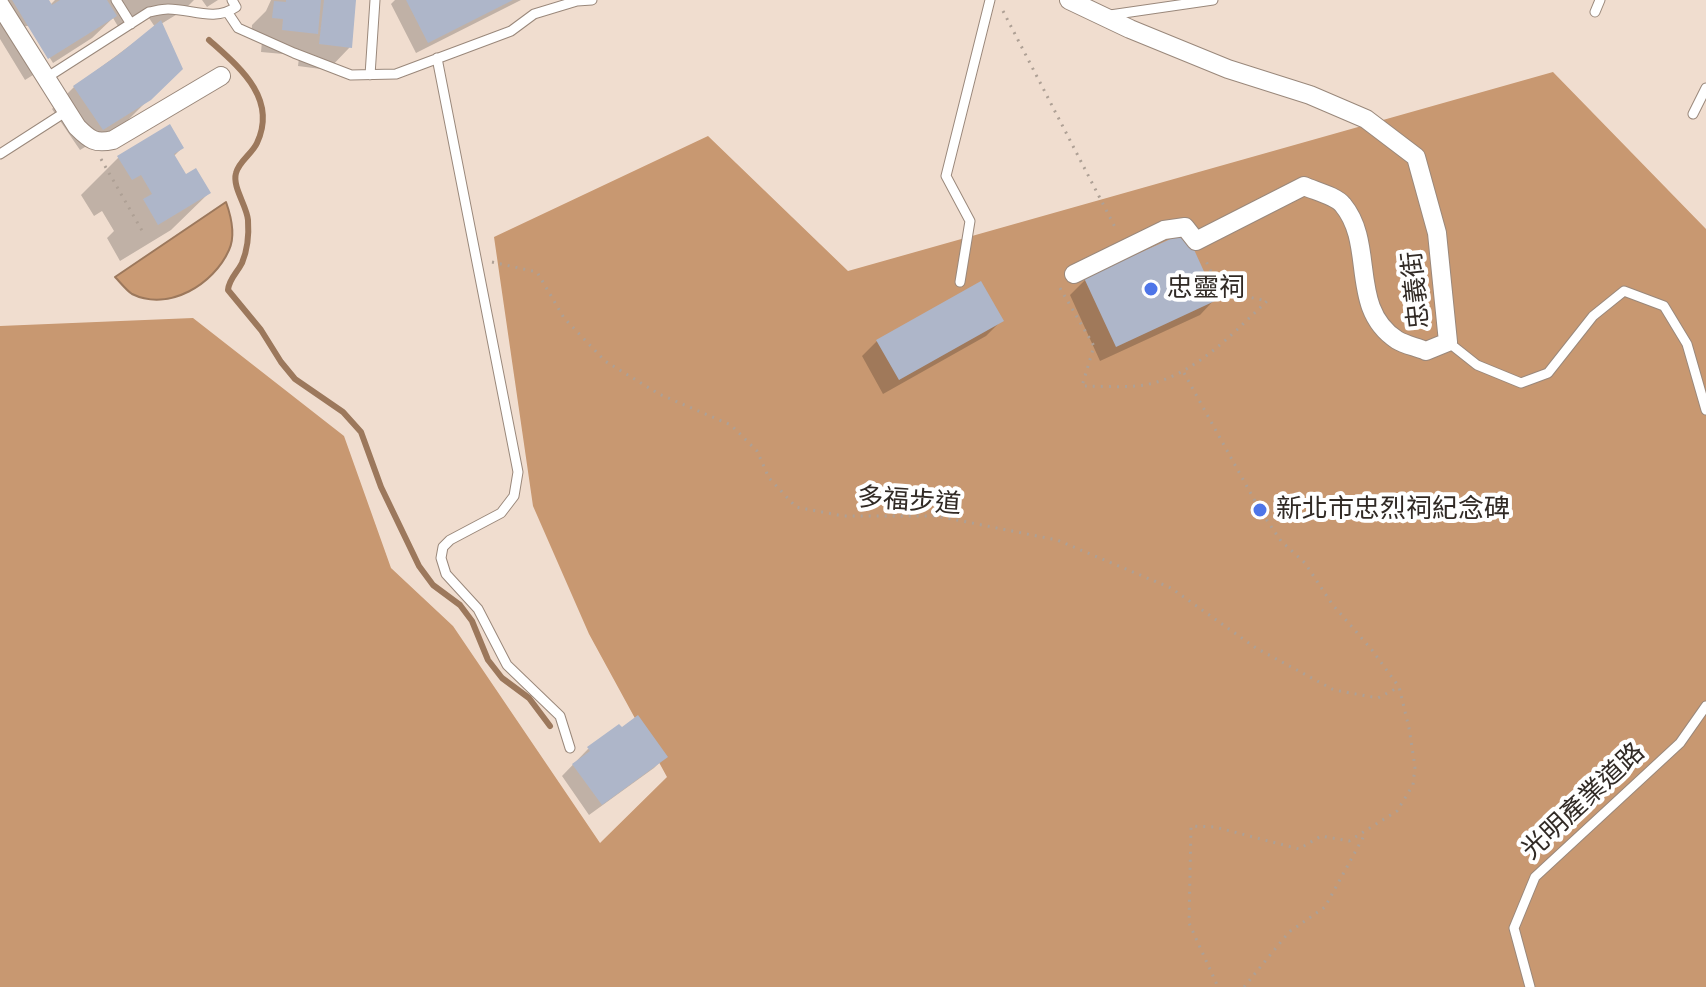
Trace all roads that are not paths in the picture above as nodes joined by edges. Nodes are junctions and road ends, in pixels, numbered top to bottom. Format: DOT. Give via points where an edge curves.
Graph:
graph roads {
  1 [pos="116,0"];
  2 [pos="375,0"];
  3 [pos="592,0"];
  4 [pos="990,0"];
  5 [pos="1069,0"];
  6 [pos="1213,0"];
  7 [pos="1600,0"];
  8 [pos="0,5"];
  9 [pos="235,5"];
  10 [pos="1595,12"];
  11 [pos="1104,16"];
  12 [pos="131,24"];
  13 [pos="437,58"];
  14 [pos="370,75"];
  15 [pos="221,76"];
  16 [pos="46,78"];
  17 [pos="1706,88"];
  18 [pos="67,111"];
  19 [pos="1693,114"];
  20 [pos="0,154"];
  21 [pos="1074,274"];
  22 [pos="960,282"];
  23 [pos="1448,342"];
  24 [pos="1706,410"];
  25 [pos="1706,706"];
  26 [pos="570,748"];
  27 [pos="1530,987"];
  1 -- 12 [label="lane"];
  2 -- 14 [label="lane"];
  3 -- 13 [label="lane" via="534,14 511,31"];
  4 -- 22 [label="lane" via="946,176 970,221"];
  5 -- 11 [label="street, 忠義街"];
  6 -- 11 [label="lane"];
  7 -- 10 [label="lane"];
  8 -- 16 [label="street"];
  9 -- 12 [label="lane" via="203,15 149,12"];
  9 -- 14 [label="lane" via="238,28 351,75"];
  11 -- 23 [label="street, 忠義街" via="1366,119 1416,157 1437,233"];
  12 -- 16 [label="lane"];
  13 -- 14 [label="lane" via="396,74"];
  13 -- 26 [label="lane" via="518,472 514,496 501,513 450,540 441,558 446,574 478,609 507,665 560,716"];
  15 -- 18 [label="street" via="113,140 89,139"];
  16 -- 18 [label="street"];
  17 -- 19 [label="lane"];
  18 -- 20 [label="lane"];
  21 -- 23 [label="street, 忠義街" via="1164,230 1185,227 1196,241 1304,186 1342,202 1360,233 1364,286 1375,317 1397,340 1426,351"];
  23 -- 24 [label="lane" via="1477,365 1521,383 1548,373 1593,316 1624,291 1664,306 1687,344"];
  25 -- 27 [label="lane, 光明產業道路" via="1680,743 1535,877 1514,928"];
}
